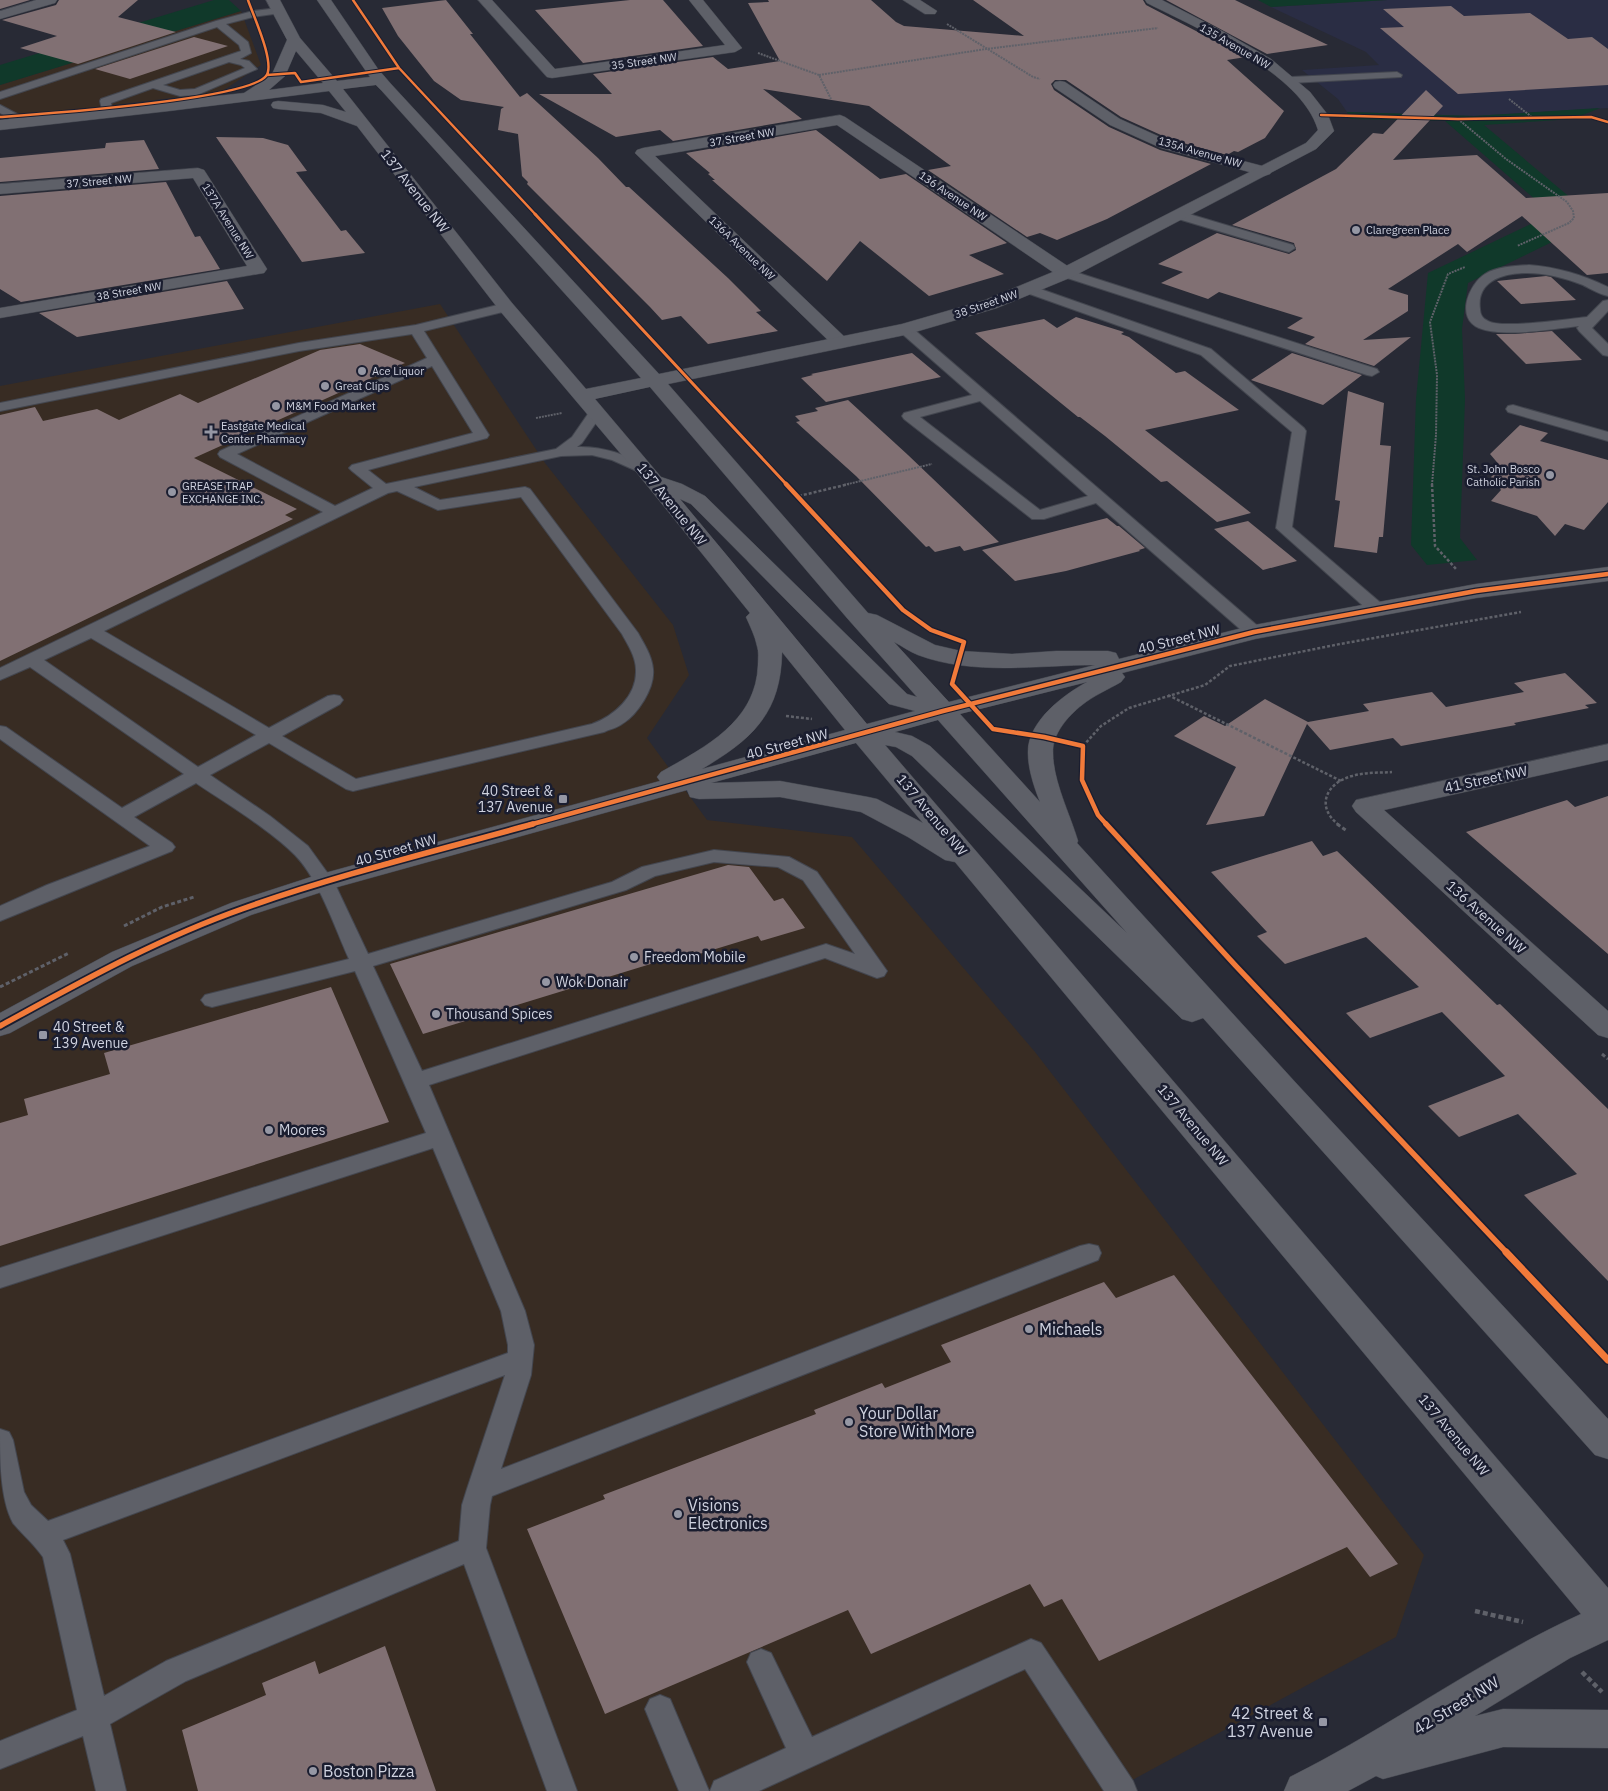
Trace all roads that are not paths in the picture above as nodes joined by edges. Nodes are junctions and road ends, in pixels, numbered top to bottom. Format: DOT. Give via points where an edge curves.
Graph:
graph roads {
  1 [pos="50,0"];
  2 [pos="324,0"];
  3 [pos="485,0"];
  4 [pos="696,0"];
  5 [pos="910,0"];
  6 [pos="1152,0"];
  7 [pos="276,5"];
  8 [pos="930,11"];
  9 [pos="0,16"];
  10 [pos="220,23"];
  11 [pos="294,40"];
  12 [pos="228,59"];
  13 [pos="1397,75"];
  14 [pos="380,80"];
  15 [pos="1291,80"];
  16 [pos="153,85"];
  17 [pos="1060,85"];
  18 [pos="333,86"];
  19 [pos="0,96"];
  20 [pos="246,97"];
  21 [pos="1312,102"];
  22 [pos="169,107"];
  23 [pos="0,108"];
  24 [pos="108,114"];
  25 [pos="840,120"];
  26 [pos="362,123"];
  27 [pos="7,125"];
  28 [pos="643,154"];
  29 [pos="1264,171"];
  30 [pos="198,173"];
  31 [pos="0,189"];
  32 [pos="1179,215"];
  33 [pos="1289,248"];
  34 [pos="258,269"];
  35 [pos="1066,273"];
  36 [pos="1029,289"];
  37 [pos="1608,292"];
  38 [pos="1608,304"];
  39 [pos="506,307"];
  40 [pos="0,313"];
  41 [pos="1591,321"];
  42 [pos="416,329"];
  43 [pos="905,329"];
  44 [pos="841,342"];
  45 [pos="1608,352"];
  46 [pos="435,359"];
  47 [pos="1372,372"];
  48 [pos="654,380"];
  49 [pos="581,396"];
  50 [pos="983,396"];
  51 [pos="0,407"];
  52 [pos="1513,409"];
  53 [pos="595,414"];
  54 [pos="1608,437"];
  55 [pos="562,452"];
  56 [pos="649,475"];
  57 [pos="390,487"];
  58 [pos="1100,497"];
  59 [pos="336,512"];
  60 [pos="1608,574"];
  61 [pos="752,602"];
  62 [pos="1376,608"];
  63 [pos="854,613"];
  64 [pos="90,630"];
  65 [pos="1254,632"];
  66 [pos="1147,658"];
  67 [pos="30,659"];
  68 [pos="0,675"];
  69 [pos="334,700"];
  70 [pos="943,711"];
  71 [pos="0,732"];
  72 [pos="864,734"];
  73 [pos="269,736"];
  74 [pos="1608,752"];
  75 [pos="198,774"];
  76 [pos="633,797"];
  77 [pos="1365,806"];
  78 [pos="121,816"];
  79 [pos="1067,848"];
  80 [pos="976,868"];
  81 [pos="324,882"];
  82 [pos="0,914"];
  83 [pos="361,963"];
  84 [pos="212,1000"];
  85 [pos="0,1026"];
  86 [pos="1608,1028"];
  87 [pos="416,1081"];
  88 [pos="1285,1091"];
  89 [pos="439,1137"];
  90 [pos="1089,1254"];
  91 [pos="0,1278"];
  92 [pos="520,1359"];
  93 [pos="0,1440"];
  94 [pos="1608,1444"];
  95 [pos="480,1489"];
  96 [pos="44,1535"];
  97 [pos="472,1548"];
  98 [pos="1608,1619"];
  99 [pos="761,1662"];
  100 [pos="660,1709"];
  101 [pos="94,1717"];
  102 [pos="1608,1729"];
  103 [pos="805,1754"];
  104 [pos="0,1755"];
  105 [pos="1355,1766"];
  106 [pos="111,1791"];
  107 [pos="562,1791"];
  108 [pos="694,1791"];
  109 [pos="725,1791"];
  110 [pos="1122,1791"];
  111 [pos="1305,1791"];
  1 -- 9 [label="main road"];
  2 -- 14 [label="main road"];
  3 -- 4 [label="main road, 35 Street NW" via="552,74 735,48"];
  5 -- 8 [label="main road"];
  6 -- 15 [label="main road, 135 Avenue NW" via="1253,54"];
  7 -- 10 [label="lane"];
  7 -- 11 [label="main road, 137 Avenue NW"];
  10 -- 12 [label="lane" via="244,44 246,53"];
  10 -- 19 [label="lane"];
  11 -- 18 [label="main road, 137 Avenue NW"];
  11 -- 20 [label="main road" via="274,82"];
  12 -- 16 [label="lane"];
  12 -- 16 [label="lane" via="245,63 252,69 198,92 180,93"];
  13 -- 15 [label="lane"];
  14 -- 18 [label="main road"];
  14 -- 48 [label="main road"];
  15 -- 21 [label="main road, 135 Avenue NW"];
  16 -- 24 [label="lane" via="105,101"];
  17 -- 29 [label="main road, 135A Avenue NW" via="1115,122 1166,144"];
  18 -- 20 [label="main road"];
  18 -- 26 [label="main road, 137 Avenue NW"];
  20 -- 22 [label="main road"];
  21 -- 29 [label="main road, 38 Street NW" via="1326,131 1311,146"];
  22 -- 24 [label="main road"];
  22 -- 26 [label="main road" via="305,106"];
  23 -- 27 [label="lane" via="15,116"];
  24 -- 27 [label="main road"];
  25 -- 28 [label="main road, 37 Street NW"];
  25 -- 35 [label="main road, 136 Avenue NW"];
  26 -- 39 [label="main road, 137 Avenue NW"];
  28 -- 44 [label="main road, 136A Avenue NW"];
  29 -- 32 [label="main road, 38 Street NW"];
  30 -- 31 [label="main road, 37 Street NW"];
  30 -- 34 [label="main road, 137A Avenue NW"];
  32 -- 33 [label="lane"];
  32 -- 35 [label="main road, 38 Street NW"];
  34 -- 40 [label="main road, 38 Street NW"];
  35 -- 36 [label="main road, 38 Street NW"];
  35 -- 47 [label="lane"];
  36 -- 43 [label="main road, 38 Street NW" via="992,304"];
  36 -- 62 [label="lane" via="1206,352 1299,431 1284,528"];
  37 -- 41 [label="lane" via="1556,272 1528,269 1490,276 1479,283 1474,293 1472,307 1475,318 1483,324 1498,327"];
  38 -- 41 [label="lane"];
  39 -- 42 [label="lane"];
  39 -- 49 [label="main road, 137 Avenue NW"];
  41 -- 45 [label="lane" via="1584,328"];
  42 -- 46 [label="lane"];
  42 -- 51 [label="lane" via="299,347"];
  43 -- 44 [label="main road, 38 Street NW"];
  43 -- 50 [label="lane"];
  44 -- 48 [label="main road, 38 Street NW"];
  46 -- 57 [label="lane" via="482,435 357,468"];
  46 -- 59 [label="lane" via="225,454"];
  48 -- 49 [label="main road, 38 Street NW"];
  48 -- 63 [label="main road"];
  49 -- 53 [label="main road, 137 Avenue NW"];
  50 -- 58 [label="lane"];
  50 -- 58 [label="lane" via="908,416 1038,516"];
  52 -- 54 [label="lane"];
  53 -- 55 [label="lane" via="577,440"];
  53 -- 56 [label="main road, 137 Avenue NW"];
  55 -- 56 [label="lane" via="592,451 616,456"];
  55 -- 57 [label="lane"];
  56 -- 61 [label="main road, 137 Avenue NW"];
  56 -- 70 [label="main road" via="698,500 898,698"];
  57 -- 59 [label="lane"];
  57 -- 73 [label="lane" via="438,504 525,492 630,633 645,672 640,688 618,719 598,728 353,785"];
  58 -- 65 [label="lane"];
  59 -- 64 [label="lane"];
  60 -- 62 [label="main road, 40 Street NW"];
  61 -- 72 [label="main road, 137 Avenue NW"];
  61 -- 76 [label="main road" via="770,648 769,680 758,712 748,725 720,748"];
  62 -- 65 [label="main road, 40 Street NW"];
  63 -- 66 [label="main road" via="927,650 961,658 1012,661"];
  63 -- 70 [label="main road"];
  64 -- 67 [label="lane"];
  64 -- 73 [label="lane"];
  65 -- 66 [label="main road, 40 Street NW"];
  66 -- 70 [label="main road, 40 Street NW"];
  66 -- 79 [label="main road" via="1074,699 1054,718 1044,737 1040,752 1047,788"];
  67 -- 68 [label="lane"];
  67 -- 75 [label="lane"];
  69 -- 73 [label="lane"];
  70 -- 72 [label="main road, 40 Street NW"];
  70 -- 79 [label="main road"];
  71 -- 78 [label="lane"];
  72 -- 76 [label="main road, 40 Street NW"];
  72 -- 80 [label="main road, 137 Avenue NW"];
  72 -- 88 [label="main road" via="903,741 921,751 1224,1043"];
  73 -- 75 [label="lane"];
  74 -- 77 [label="main road, 41 Street NW"];
  75 -- 78 [label="lane"];
  75 -- 81 [label="lane" via="301,850"];
  76 -- 80 [label="main road" via="720,789 780,789 868,804"];
  76 -- 81 [label="main road, 40 Street NW"];
  77 -- 86 [label="main road, 136 Avenue NW"];
  78 -- 82 [label="lane" via="165,847"];
  79 -- 88 [label="main road"];
  80 -- 98 [label="main road, 137 Avenue NW"];
  81 -- 83 [label="lane"];
  81 -- 85 [label="main road, 40 Street NW" via="241,909 122,959"];
  83 -- 84 [label="lane"];
  83 -- 87 [label="lane"];
  83 -- 87 [label="lane" via="619,886 649,872 714,856 782,861 810,876 877,972 826,951"];
  87 -- 89 [label="lane"];
  88 -- 94 [label="main road"];
  89 -- 91 [label="lane"];
  89 -- 92 [label="lane" via="514,1311 521,1345"];
  90 -- 95 [label="lane"];
  92 -- 95 [label="lane" via="518,1376"];
  92 -- 96 [label="lane"];
  93 -- 96 [label="lane" via="10,1493 21,1512"];
  95 -- 97 [label="lane"];
  96 -- 101 [label="lane" via="56,1554"];
  97 -- 101 [label="lane" via="176,1671"];
  97 -- 107 [label="lane"];
  98 -- 105 [label="main road, 42 Street NW" via="1556,1645"];
  99 -- 103 [label="lane"];
  100 -- 108 [label="lane"];
  101 -- 104 [label="lane"];
  101 -- 106 [label="lane"];
  102 -- 105 [label="main road" via="1503,1728"];
  103 -- 109 [label="lane"];
  103 -- 110 [label="lane" via="1031,1652"];
  105 -- 111 [label="main road, 42 Street NW"];
}
